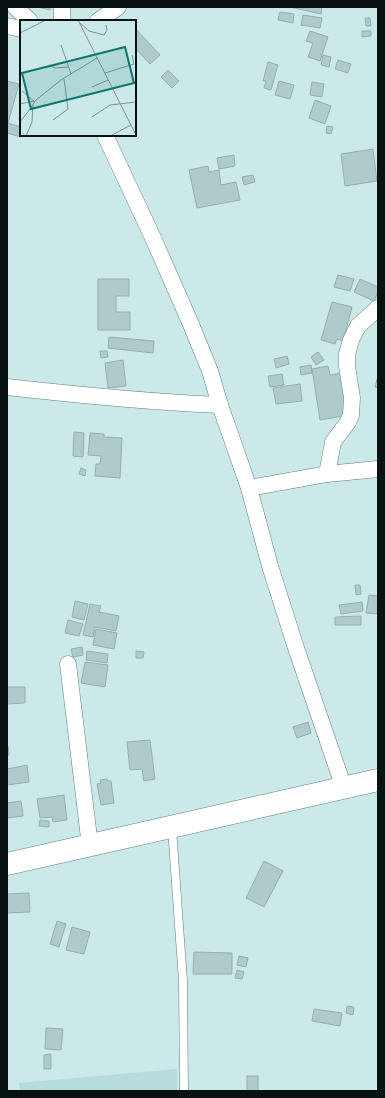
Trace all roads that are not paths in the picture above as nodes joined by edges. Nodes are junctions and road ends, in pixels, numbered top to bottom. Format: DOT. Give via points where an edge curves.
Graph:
graph roads {
  1 [pos="15,7"];
  2 [pos="62,7"];
  3 [pos="118,7"];
  4 [pos="29,20"];
  5 [pos="62,20"];
  6 [pos="99,20"];
  7 [pos="7,26"];
  8 [pos="20,29"];
  9 [pos="105,136"];
  10 [pos="378,308"];
  11 [pos="7,387"];
  12 [pos="220,405"];
  13 [pos="378,469"];
  14 [pos="327,474"];
  15 [pos="249,488"];
  16 [pos="68,664"];
  17 [pos="378,780"];
  18 [pos="344,788"];
  19 [pos="172,827"];
  20 [pos="90,846"];
  21 [pos="7,864"];
  22 [pos="184,1091"];
  1 -- 4 [label="street"];
  2 -- 5 [label="street"];
  3 -- 6 [label="street"];
  7 -- 8 [label="street"];
  9 -- 12 [label="street" via="190,322 210,371"];
  10 -- 14 [label="street" via="358,326 351,340 347,366 352,398 351,415 333,442"];
  11 -- 12 [label="street"];
  12 -- 15 [label="street"];
  13 -- 14 [label="street"];
  14 -- 15 [label="street"];
  15 -- 18 [label="street" via="294,645"];
  16 -- 20 [label="street"];
  17 -- 18 [label="street"];
  18 -- 19 [label="street"];
  19 -- 20 [label="street"];
  19 -- 22 [label="lane" via="183,982"];
  20 -- 21 [label="street"];
}
